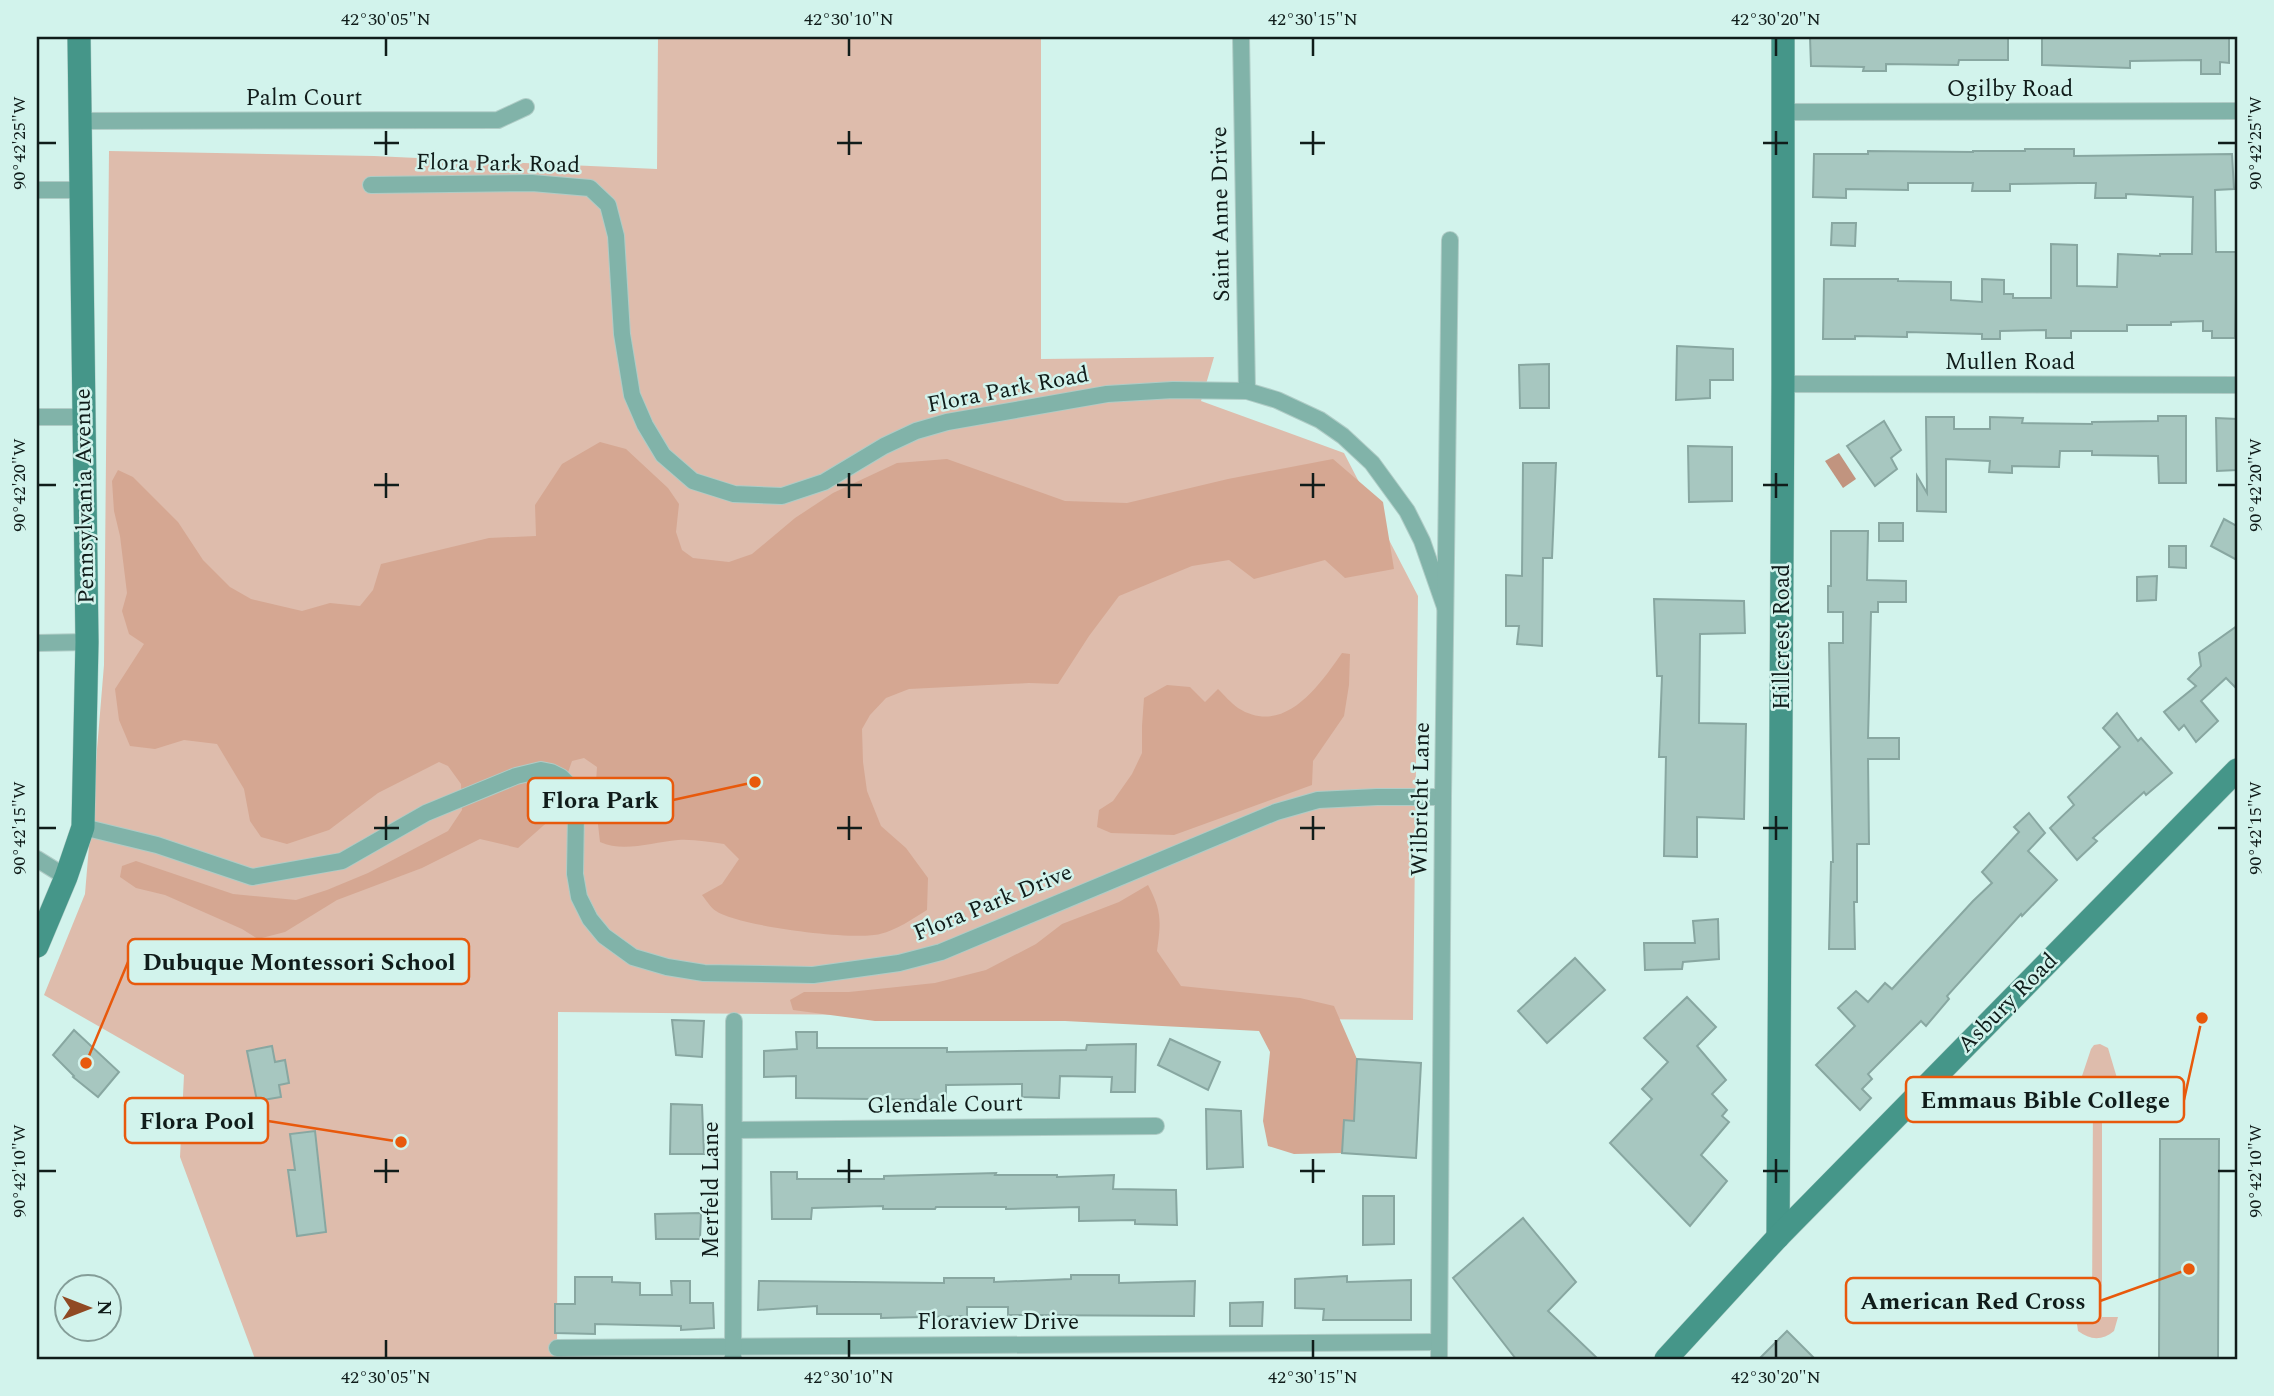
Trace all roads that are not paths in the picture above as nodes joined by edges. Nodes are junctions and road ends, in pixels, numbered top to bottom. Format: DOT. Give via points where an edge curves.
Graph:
graph roads {
  1 [pos="79,37"];
  2 [pos="1241,37"];
  3 [pos="1783,37"];
  4 [pos="526,107"];
  5 [pos="2237,111"];
  6 [pos="1783,112"];
  7 [pos="79,121"];
  8 [pos="371,185"];
  9 [pos="37,190"];
  10 [pos="80,190"];
  11 [pos="1450,240"];
  12 [pos="1783,384"];
  13 [pos="2237,385"];
  14 [pos="1247,391"];
  15 [pos="37,417"];
  16 [pos="84,417"];
  17 [pos="1445,607"];
  18 [pos="87,642"];
  19 [pos="37,643"];
  20 [pos="2237,770"];
  21 [pos="1443,797"];
  22 [pos="83,827"];
  23 [pos="37,859"];
  24 [pos="66,877"];
  25 [pos="37,946"];
  26 [pos="734,1021"];
  27 [pos="1156,1126"];
  28 [pos="734,1130"];
  29 [pos="1778,1237"];
  30 [pos="1439,1342"];
  31 [pos="557,1348"];
  32 [pos="733,1353"];
  33 [pos="1439,1359"];
  34 [pos="1666,1359"];
  1 -- 7 [label="main road, Pennsylvania Avenue"];
  2 -- 14 [label="street, Saint Anne Drive"];
  3 -- 6 [label="main road, Hillcrest Road"];
  4 -- 7 [label="street, Palm Court" via="498,120"];
  5 -- 6 [label="street, Ogilby Road"];
  6 -- 12 [label="main road, Hillcrest Road"];
  7 -- 10 [label="main road, Pennsylvania Avenue"];
  8 -- 14 [label="street, Flora Park Road" via="532,183 590,188 608,205 616,236 626,368 645,425 663,455 693,481 734,494 782,496 824,482 916,431 998,412 1107,394"];
  9 -- 10 [label="street"];
  10 -- 16 [label="main road, Pennsylvania Avenue"];
  11 -- 17 [label="street, Wilbricht Lane"];
  12 -- 13 [label="street, Mullen Road"];
  12 -- 29 [label="main road, Hillcrest Road"];
  14 -- 17 [label="street, Flora Park Road" via="1320,421 1372,463 1407,511"];
  15 -- 16 [label="street"];
  16 -- 18 [label="main road, Pennsylvania Avenue"];
  17 -- 21 [label="street, Wilbricht Lane"];
  18 -- 19 [label="street"];
  18 -- 22 [label="main road, Pennsylvania Avenue"];
  20 -- 29 [label="main road, Asbury Road"];
  21 -- 22 [label="street, Flora Park Drive" via="1318,800 1276,812 941,952 900,963 813,975 685,971 620,949 590,919 579,897 575,804 568,784 551,772 516,776 474,792 426,813 342,861 252,877 157,845"];
  21 -- 30 [label="street, Wilbricht Lane"];
  22 -- 24 [label="main road, Pennsylvania Avenue"];
  23 -- 24 [label="street"];
  24 -- 25 [label="main road, Pennsylvania Avenue"];
  26 -- 28 [label="street, Merfeld Lane"];
  27 -- 28 [label="street, Glendale Court"];
  28 -- 32 [label="street, Merfeld Lane"];
  29 -- 34 [label="main road, Asbury Road"];
  30 -- 32 [label="street, Floraview Drive"];
  30 -- 33 [label="street, Wilbricht Lane"];
  31 -- 32 [label="street, Floraview Drive"];
}
